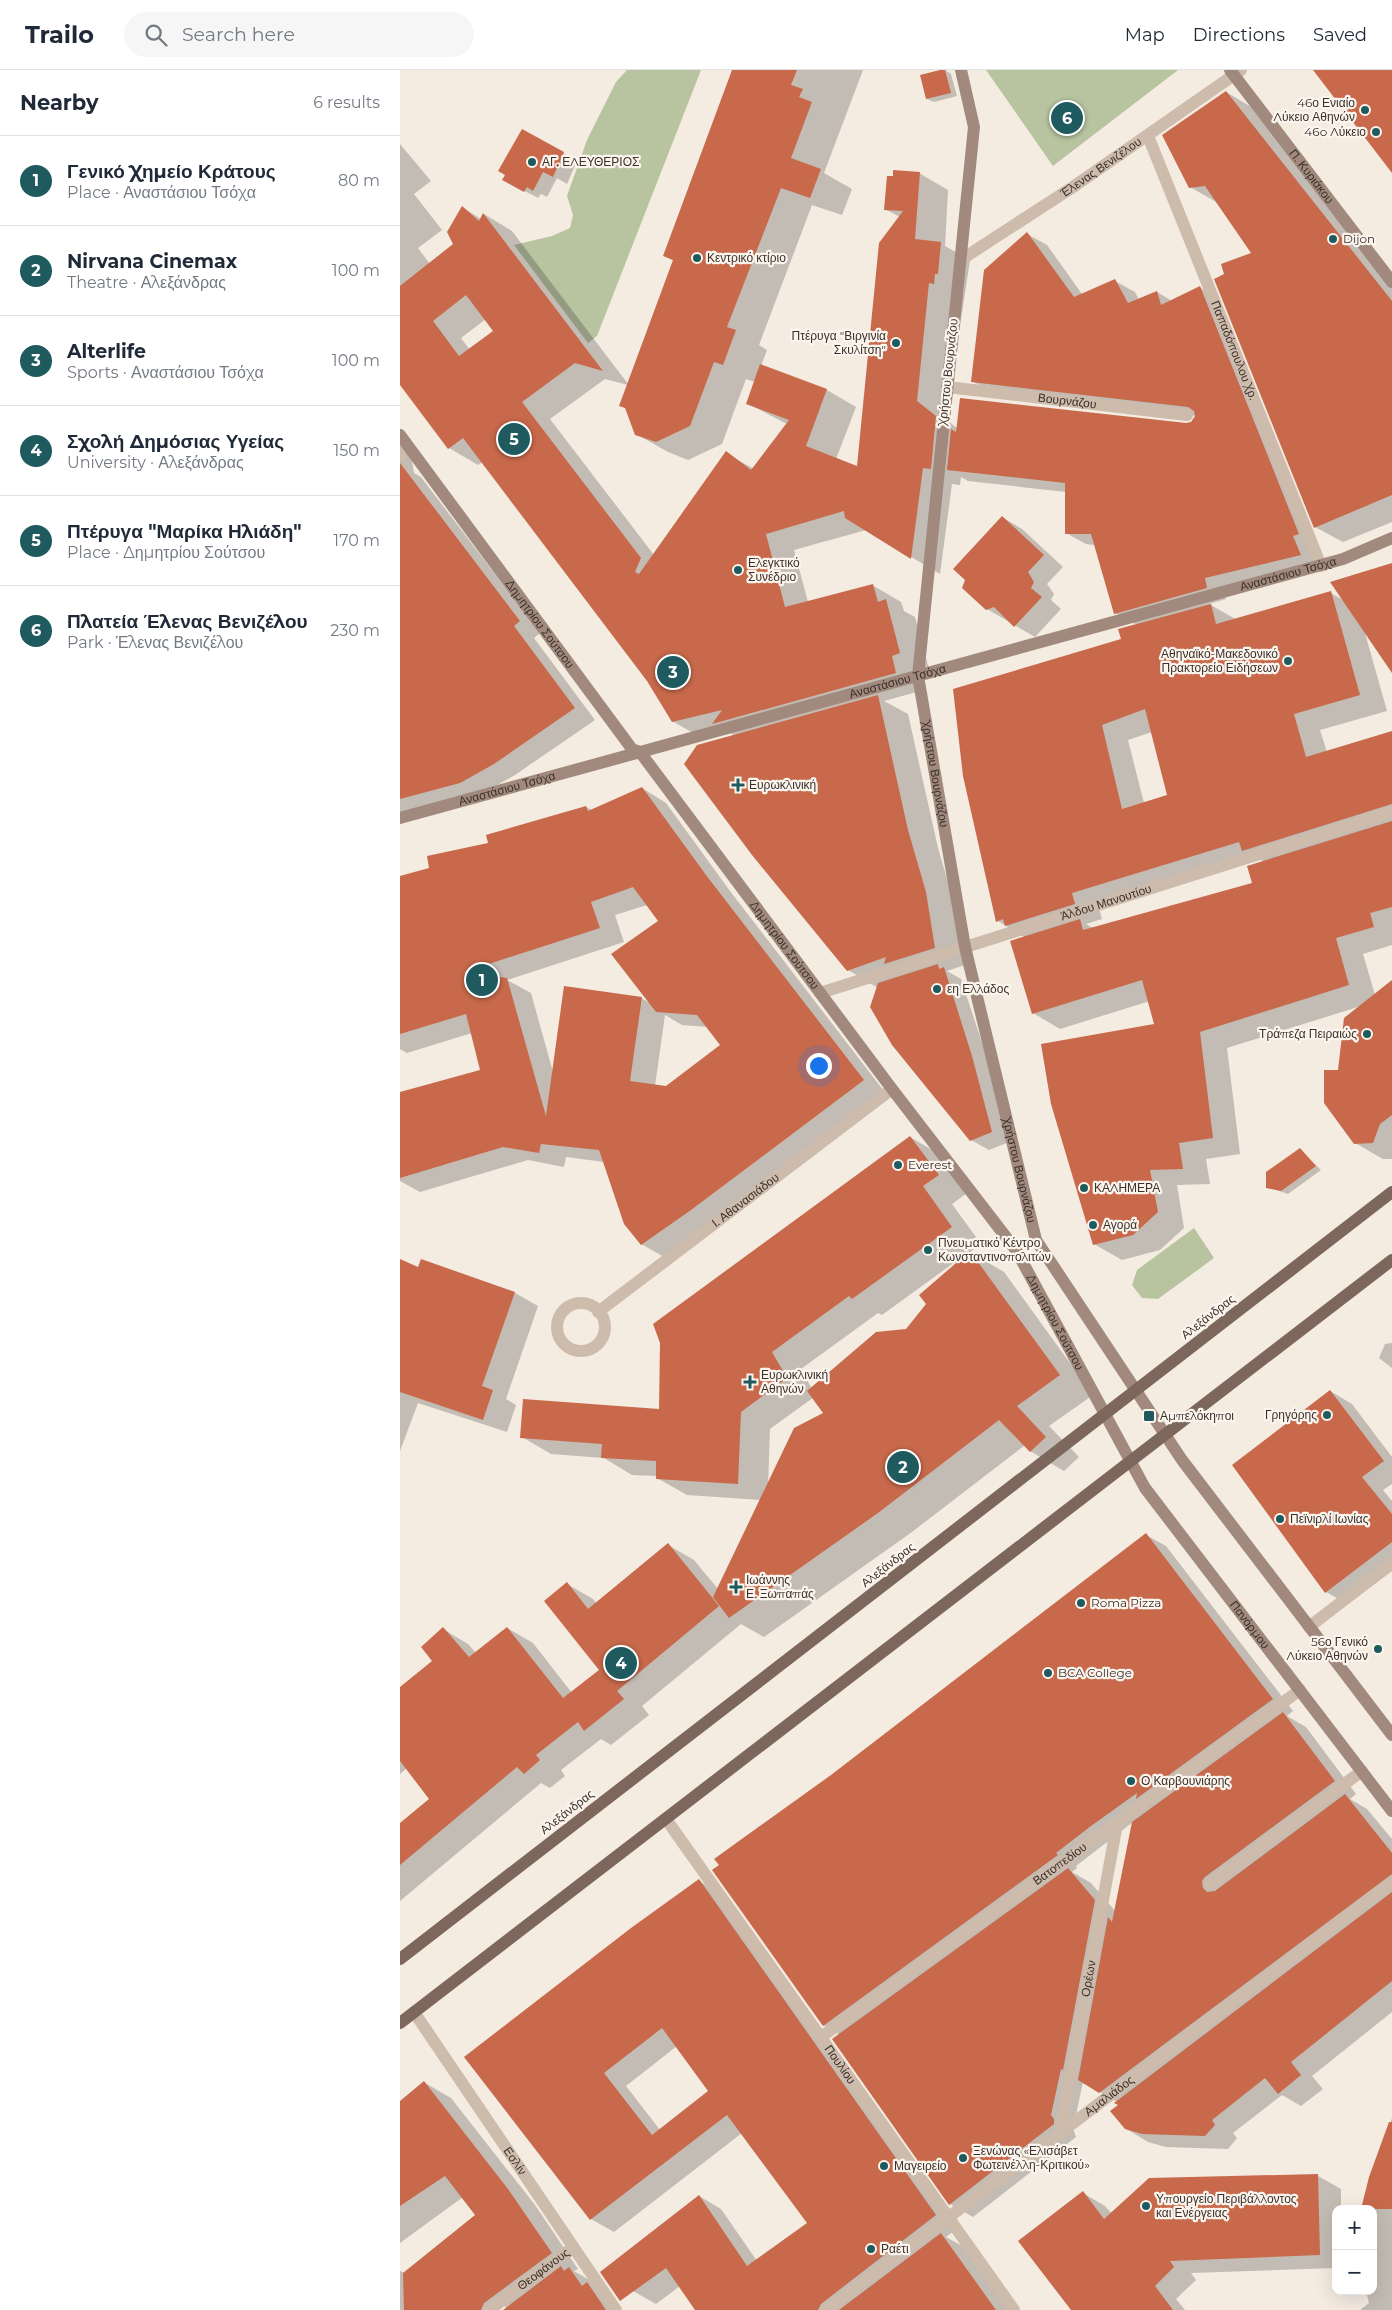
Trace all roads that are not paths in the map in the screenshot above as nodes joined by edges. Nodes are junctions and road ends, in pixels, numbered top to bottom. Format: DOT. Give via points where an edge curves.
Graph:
graph roads {
  1 [pos="961,70"];
  2 [pos="1235,72"];
  3 [pos="1148,136"];
  4 [pos="959,261"];
  5 [pos="1392,282"];
  6 [pos="947,387"];
  7 [pos="1187,415"];
  8 [pos="400,435"];
  9 [pos="405,452"];
  10 [pos="1392,538"];
  11 [pos="1321,566"];
  12 [pos="918,676"];
  13 [pos="640,752"];
  14 [pos="1392,812"];
  15 [pos="400,818"];
  16 [pos="966,947"];
  17 [pos="820,993"];
  18 [pos="892,1089"];
  19 [pos="1392,1192"];
  20 [pos="1392,1260"];
  21 [pos="598,1312"];
  22 [pos="1136,1390"];
  23 [pos="1104,1415"];
  24 [pos="1165,1435"];
  25 [pos="1130,1462"];
  26 [pos="1392,1563"];
  27 [pos="1310,1627"];
  28 [pos="1300,1690"];
  29 [pos="1392,1735"];
  30 [pos="1362,1771"];
  31 [pos="1392,1811"];
  32 [pos="666,1818"];
  33 [pos="1117,1824"];
  34 [pos="1392,1882"];
  35 [pos="1210,1884"];
  36 [pos="400,1959"];
  37 [pos="414,2012"];
  38 [pos="400,2023"];
  39 [pos="820,2037"];
  40 [pos="1060,2134"];
  41 [pos="949,2217"];
  42 [pos="572,2248"];
  43 [pos="489,2310"];
  44 [pos="616,2310"];
  45 [pos="826,2310"];
  46 [pos="1014,2310"];
  1 -- 4 [label="street, Χρήστου Βουρνάζου" via="974,127"];
  2 -- 3 [label="street, Έλενας Βενιζέλου"];
  2 -- 5 [label="street, Π. Κυριάκου"];
  3 -- 4 [label="street, Έλενας Βενιζέλου"];
  3 -- 11 [label="street, Παπαδόπουλου Χρ."];
  4 -- 6 [label="street, Χρήστου Βουρνάζου"];
  6 -- 7 [label="street, Βουρνάζου"];
  6 -- 12 [label="street, Χρήστου Βουρνάζου"];
  8 -- 9 [label="street, Δημητρίου Σούτσου"];
  9 -- 13 [label="street, Δημητρίου Σούτσου" via="632,749"];
  10 -- 11 [label="street, Αναστάσιου Τσόχα"];
  11 -- 12 [label="street, Αναστάσιου Τσόχα"];
  12 -- 13 [label="street, Αναστάσιου Τσόχα"];
  12 -- 16 [label="street, Χρήστου Βουρνάζου"];
  13 -- 15 [label="street, Αναστάσιου Τσόχα"];
  13 -- 17 [label="street, Δημητρίου Σούτσου"];
  14 -- 16 [label="street, Άλδου Μανουτίου"];
  16 -- 17 [label="street, Άλδου Μανουτίου"];
  16 -- 22 [label="street, Χρήστου Βουρνάζου" via="1036,1240"];
  17 -- 18 [label="street, Δημητρίου Σούτσου"];
  18 -- 21 [label="street, Ι. Αθανασιάδου"];
  18 -- 23 [label="street, Δημητρίου Σούτσου" via="1016,1250"];
  19 -- 22 [label="main road, Αλεξάνδρας"];
  20 -- 24 [label="main road"];
  22 -- 23 [label="main road, Αλεξάνδρας"];
  22 -- 24 [label="street, Χρήστου Βουρνάζου"];
  23 -- 25 [label="street, Δημητρίου Σούτσου"];
  23 -- 36 [label="main road, Αλεξάνδρας"];
  24 -- 25 [label="main road"];
  24 -- 27 [label="street"];
  25 -- 28 [label="street, Πανόρμου" via="1145,1488"];
  25 -- 32 [label="main road"];
  26 -- 27 [label="street"];
  27 -- 29 [label="street"];
  28 -- 30 [label="street, Πανόρμου"];
  28 -- 33 [label="street, Βατοπεδίου"];
  30 -- 31 [label="street, Πανόρμου"];
  30 -- 35 [label="street"];
  32 -- 37 [label="main road"];
  32 -- 39 [label="street, Πουλίου"];
  33 -- 39 [label="street, Βατοπεδίου"];
  33 -- 40 [label="street, Ορέων"];
  34 -- 40 [label="street, Αμαλιάδος"];
  37 -- 38 [label="main road"];
  37 -- 42 [label="street, Εσλίν"];
  39 -- 41 [label="street, Πουλίου"];
  40 -- 41 [label="street, Αμαλιάδος"];
  41 -- 45 [label="street, Αμαλιάδος"];
  41 -- 46 [label="street, Πουλίου"];
  42 -- 43 [label="street, Θεοφάνους"];
  42 -- 44 [label="street, Εσλίν"];
}
